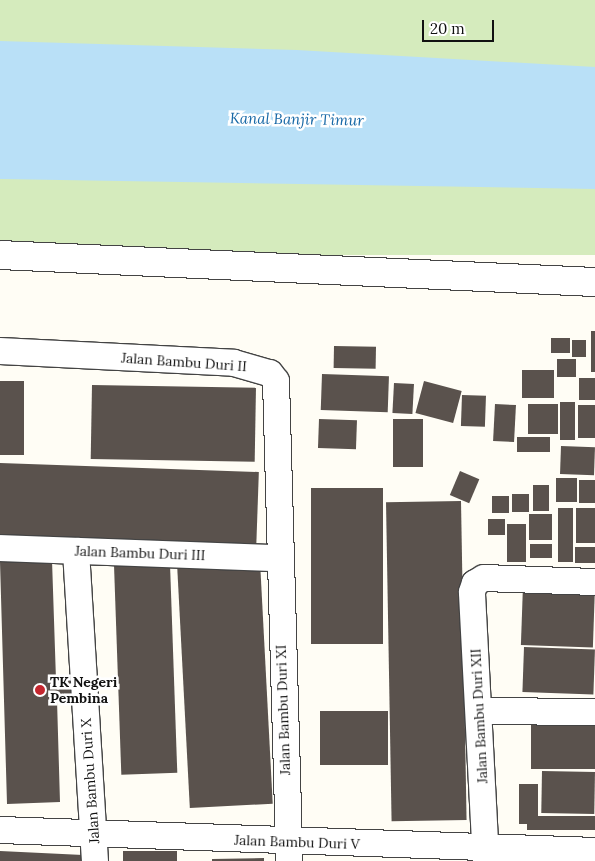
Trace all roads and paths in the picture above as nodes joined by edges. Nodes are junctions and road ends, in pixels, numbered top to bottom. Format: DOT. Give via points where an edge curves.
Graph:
graph roads {
  1 [pos="0,256"];
  2 [pos="595,282"];
  3 [pos="0,351"];
  4 [pos="0,548"];
  5 [pos="76,551"];
  6 [pos="279,558"];
  7 [pos="595,582"];
  8 [pos="479,710"];
  9 [pos="595,712"];
  10 [pos="0,830"];
  11 [pos="94,834"];
  12 [pos="288,851"];
  13 [pos="595,851"];
  14 [pos="486,855"];
  15 [pos="95,861"];
  1 -- 2 [label="street"];
  3 -- 6 [label="street, Jalan Bambu Duri II" via="234,363 270,373 279,392"];
  4 -- 5 [label="street, Jalan Bambu Duri III"];
  5 -- 6 [label="street, Jalan Bambu Duri III"];
  5 -- 11 [label="street, Jalan Bambu Duri X"];
  6 -- 12 [label="street, Jalan Bambu Duri XI"];
  7 -- 8 [label="street, Jalan Bambu Duri XII" via="484,578 475,583 472,592"];
  8 -- 9 [label="street"];
  8 -- 14 [label="street, Jalan Bambu Duri XII"];
  10 -- 11 [label="street, Jalan Bambu Duri V"];
  11 -- 12 [label="street, Jalan Bambu Duri V"];
  11 -- 15 [label="street, Jalan Bambu Duri X"];
  12 -- 14 [label="street, Jalan Bambu Duri V"];
  13 -- 14 [label="street, Jalan Bambu Duri V"];
}
